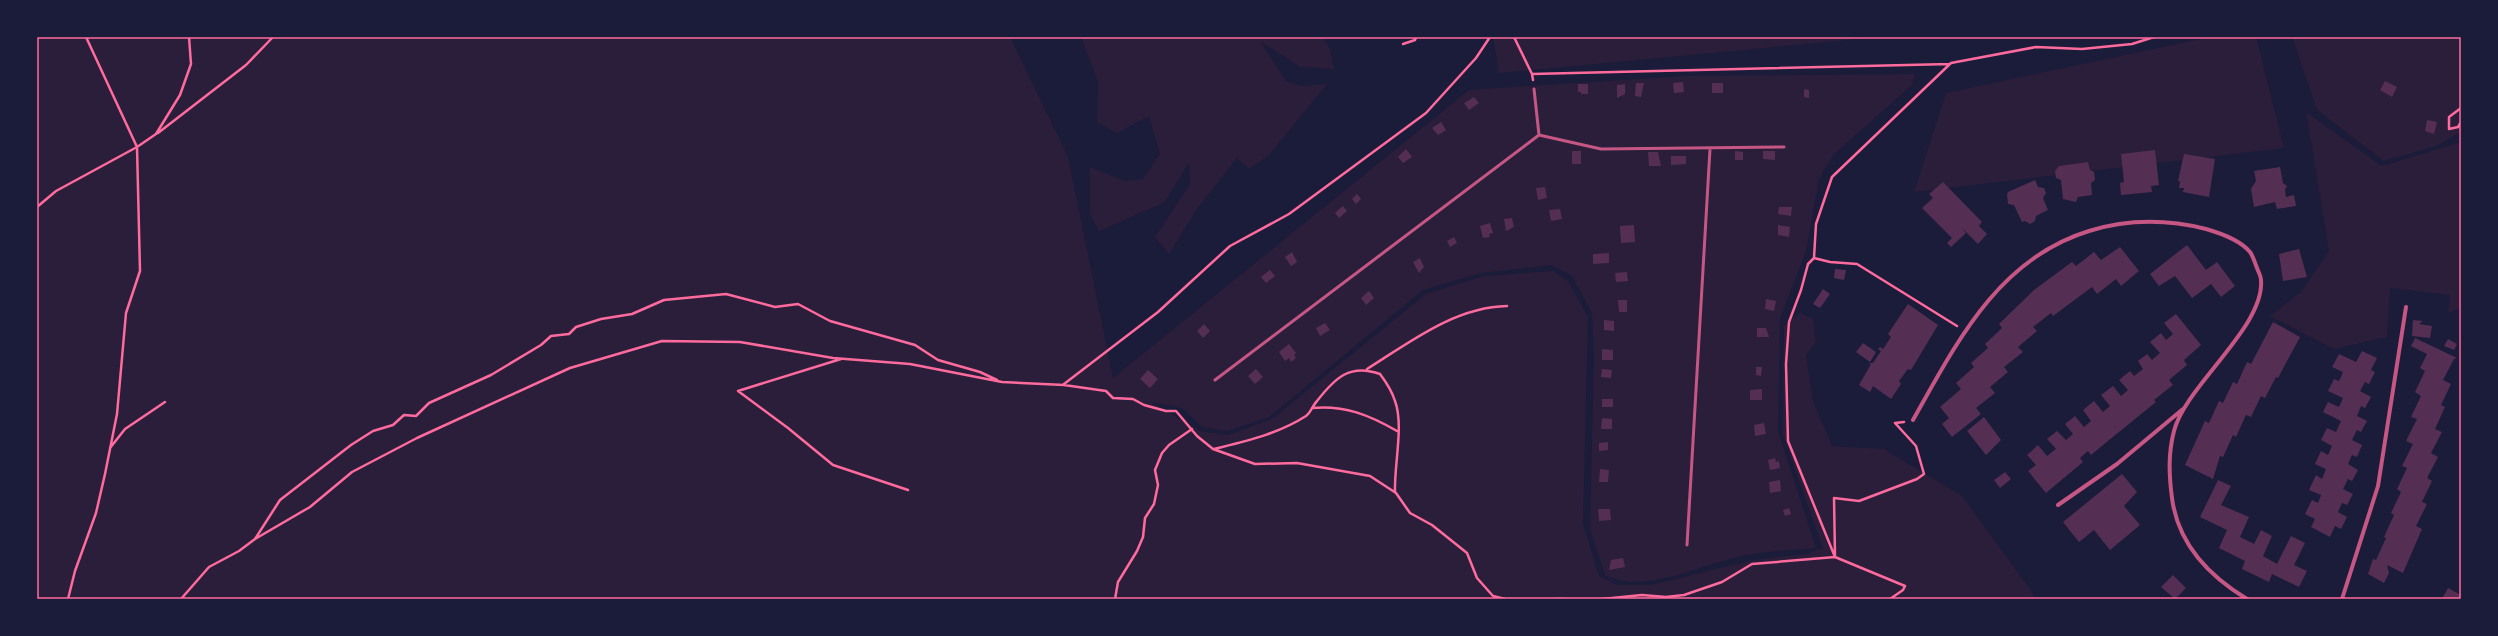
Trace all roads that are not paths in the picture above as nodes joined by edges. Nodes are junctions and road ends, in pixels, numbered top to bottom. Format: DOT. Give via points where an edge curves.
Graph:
graph roads {
  1 [pos="1534,89"];
  2 [pos="1538,135"];
  3 [pos="1784,147"];
  4 [pos="1710,149"];
  5 [pos="2406,307"];
  6 [pos="1215,380"];
  7 [pos="2185,407"];
  8 [pos="1914,420"];
  9 [pos="2058,505"];
  10 [pos="1688,545"];
  11 [pos="2247,599"];
  12 [pos="2342,599"];
  1 -- 2 [label="lane"];
  2 -- 4 [label="lane" via="1601,149"];
  2 -- 6 [label="lane"];
  3 -- 4 [label="lane"];
  4 -- 10 [label="lane"];
  5 -- 12 [label="street" via="2378,486"];
  7 -- 8 [label="street" via="2257,305 2261,279 2250,252 2223,233 2159,221 2114,224 2064,239 2024,264 1984,306 1966,331"];
  7 -- 9 [label="street" via="2117,464"];
  7 -- 11 [label="street" via="2174,430 2168,468 2174,510 2191,552 2215,578"];
}
